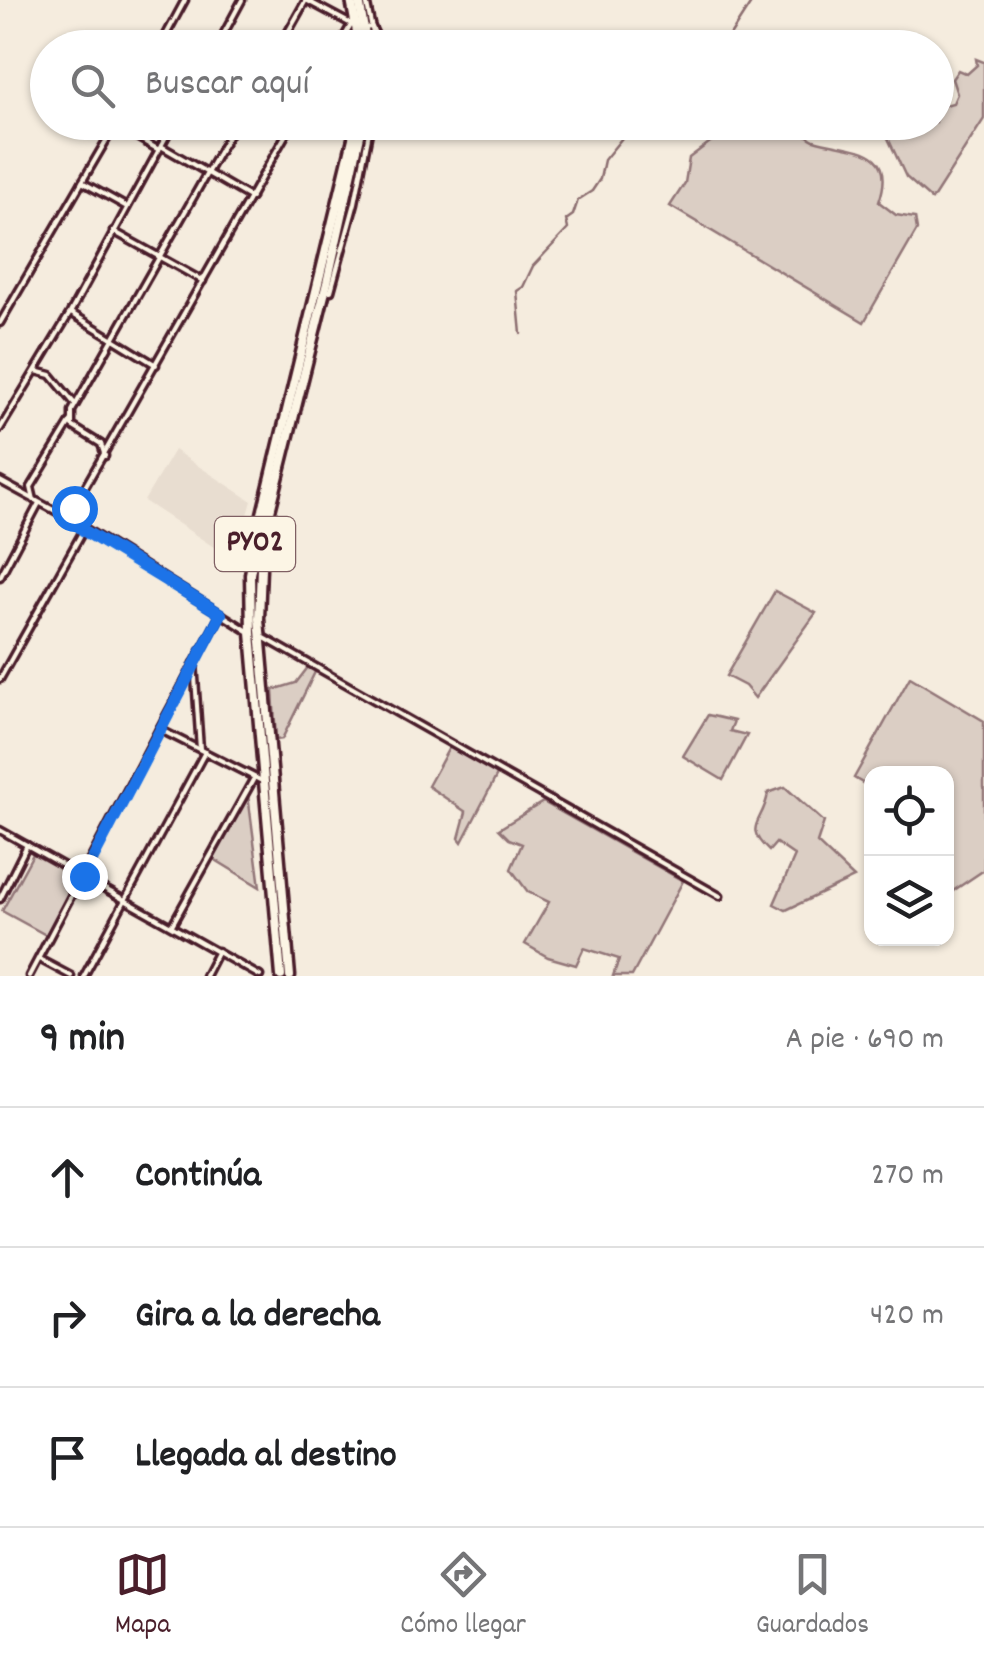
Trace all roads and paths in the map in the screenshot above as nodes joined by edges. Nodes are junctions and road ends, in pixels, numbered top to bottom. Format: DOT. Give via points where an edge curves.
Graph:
graph roads {
  1 [pos="186,0"];
  2 [pos="242,0"];
  3 [pos="306,0"];
  4 [pos="351,0"];
  5 [pos="362,0"];
  6 [pos="361,27"];
  7 [pos="169,30"];
  8 [pos="226,30"];
  9 [pos="289,30"];
  10 [pos="358,30"];
  11 [pos="361,30"];
  12 [pos="362,30"];
  13 [pos="363,30"];
  14 [pos="364,30"];
  15 [pos="107,140"];
  16 [pos="146,140"];
  17 [pos="164,140"];
  18 [pos="226,140"];
  19 [pos="283,140"];
  20 [pos="356,140"];
  21 [pos="356,140"];
  22 [pos="367,140"];
  23 [pos="160,148"];
  24 [pos="207,173"];
  25 [pos="82,182"];
  26 [pos="252,198"];
  27 [pos="127,208"];
  28 [pos="114,231"];
  29 [pos="159,256"];
  30 [pos="203,282"];
  31 [pos="325,291"];
  32 [pos="70,312"];
  33 [pos="0,323"];
  34 [pos="111,340"];
  35 [pos="156,365"];
  36 [pos="36,371"];
  37 [pos="75,405"];
  38 [pos="71,421"];
  39 [pos="0,429"];
  40 [pos="105,456"];
  41 [pos="0,481"];
  42 [pos="36,502"];
  43 [pos="70,519"];
  44 [pos="83,530"];
  45 [pos="0,577"];
  46 [pos="221,614"];
  47 [pos="256,635"];
  48 [pos="194,664"];
  49 [pos="0,680"];
  50 [pos="160,729"];
  51 [pos="203,751"];
  52 [pos="258,780"];
  53 [pos="0,830"];
  54 [pos="28,845"];
  55 [pos="84,876"];
  56 [pos="720,896"];
  57 [pos="0,899"];
  58 [pos="126,900"];
  59 [pos="172,925"];
  60 [pos="218,952"];
  61 [pos="39,959"];
  62 [pos="29,976"];
  63 [pos="71,976"];
  64 [pos="84,976"];
  65 [pos="204,976"];
  66 [pos="260,976"];
  67 [pos="281,976"];
  68 [pos="290,976"];
  1 -- 7 [label="street"];
  2 -- 8 [label="street"];
  3 -- 6 [label="street"];
  3 -- 9 [label="street"];
  4 -- 6 [label="highway"];
  5 -- 6 [label="highway"];
  6 -- 10 [label="street"];
  6 -- 11 [label="highway"];
  6 -- 12 [label="highway"];
  6 -- 13 [label="street"];
  6 -- 14 [label="street"];
  15 -- 25 [label="street"];
  16 -- 23 [label="street"];
  17 -- 23 [label="street"];
  18 -- 24 [label="street"];
  19 -- 26 [label="street"];
  20 -- 31 [label="highway, PY02"];
  21 -- 47 [label="highway, PY02" via="254,547"];
  22 -- 31 [label="street" via="331,290"];
  23 -- 24 [label="street"];
  23 -- 27 [label="street"];
  24 -- 26 [label="street"];
  24 -- 29 [label="street"];
  25 -- 27 [label="street"];
  25 -- 33 [label="street"];
  26 -- 30 [label="street"];
  27 -- 28 [label="street"];
  28 -- 29 [label="street"];
  28 -- 32 [label="street"];
  29 -- 30 [label="street"];
  29 -- 34 [label="street"];
  30 -- 35 [label="street"];
  31 -- 47 [label="highway, PY02" via="262,543"];
  32 -- 34 [label="street"];
  32 -- 36 [label="street"];
  34 -- 35 [label="street"];
  34 -- 37 [label="street"];
  35 -- 40 [label="street"];
  36 -- 37 [label="street" via="51,375"];
  36 -- 39 [label="street"];
  37 -- 38 [label="street"];
  38 -- 40 [label="street" via="101,444"];
  38 -- 42 [label="street" via="31,487"];
  40 -- 43 [label="street"];
  41 -- 42 [label="street"];
  42 -- 43 [label="street"];
  42 -- 45 [label="street"];
  43 -- 44 [label="street"];
  44 -- 46 [label="street"];
  44 -- 49 [label="street"];
  46 -- 47 [label="street"];
  46 -- 48 [label="street"];
  47 -- 52 [label="highway, PY02"];
  47 -- 56 [label="street"];
  47 -- 68 [label="highway, PY02"];
  48 -- 50 [label="street"];
  48 -- 51 [label="street"];
  50 -- 51 [label="street"];
  50 -- 55 [label="street"];
  51 -- 52 [label="street"];
  51 -- 58 [label="street"];
  52 -- 59 [label="street"];
  52 -- 67 [label="highway, PY02"];
  53 -- 54 [label="street"];
  54 -- 55 [label="street"];
  54 -- 57 [label="street"];
  55 -- 58 [label="street"];
  55 -- 61 [label="street"];
  58 -- 59 [label="street"];
  58 -- 64 [label="street"];
  59 -- 60 [label="street"];
  60 -- 65 [label="street"];
  60 -- 66 [label="street"];
  61 -- 62 [label="street"];
  61 -- 63 [label="street"];
}
